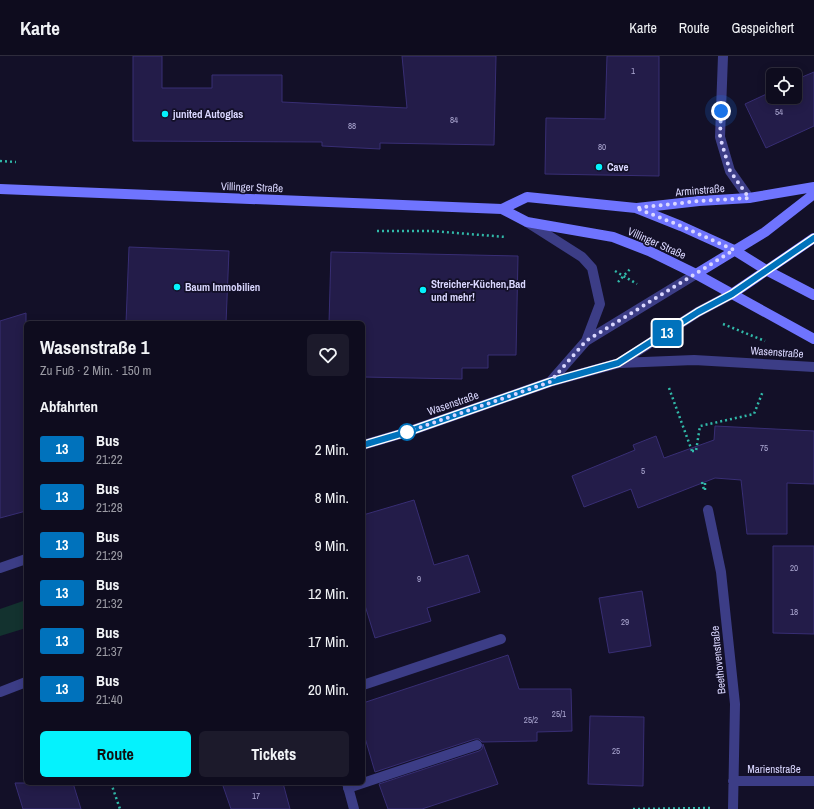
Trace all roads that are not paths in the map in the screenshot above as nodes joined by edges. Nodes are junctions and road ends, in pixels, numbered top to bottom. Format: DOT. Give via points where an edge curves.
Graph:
graph roads {
  1 [pos="723,56"];
  2 [pos="814,187"];
  3 [pos="0,189"];
  4 [pos="814,194"];
  5 [pos="749,198"];
  6 [pos="636,208"];
  7 [pos="502,209"];
  8 [pos="527,222"];
  9 [pos="814,238"];
  10 [pos="734,250"];
  11 [pos="766,270"];
  12 [pos="696,274"];
  13 [pos="732,294"];
  14 [pos="814,294"];
  15 [pos="814,339"];
  16 [pos="586,341"];
  17 [pos="618,363"];
  18 [pos="814,367"];
  19 [pos="550,382"];
  20 [pos="365,445"];
  21 [pos="708,510"];
  22 [pos="24,559"];
  23 [pos="0,568"];
  24 [pos="501,639"];
  25 [pos="24,683"];
  26 [pos="365,684"];
  27 [pos="0,692"];
  28 [pos="477,745"];
  29 [pos="365,781"];
  30 [pos="733,781"];
  31 [pos="814,781"];
  32 [pos="348,786"];
  33 [pos="733,808"];
  34 [pos="354,809"];
  1 -- 5 [label="street" via="720,137 730,171"];
  2 -- 5 [label="main road, Arminstraße"];
  3 -- 7 [label="main road, Villinger Straße"];
  4 -- 10 [label="main road" via="765,232"];
  5 -- 6 [label="main road, Arminstraße"];
  6 -- 7 [label="main road, Villinger Straße" via="527,197"];
  6 -- 10 [label="main road, Villinger Straße"];
  7 -- 8 [label="main road, Villinger Straße"];
  8 -- 12 [label="main road, Villinger Straße" via="614,237"];
  8 -- 16 [label="street, Wasenstraße" via="582,258 592,268 600,304"];
  9 -- 11 [label="main road"];
  10 -- 11 [label="main road, Villinger Straße"];
  10 -- 12 [label="main road"];
  11 -- 13 [label="main road"];
  11 -- 14 [label="main road, Villinger Straße"];
  12 -- 13 [label="main road, Villinger Straße"];
  12 -- 16 [label="street, Wasenstraße"];
  13 -- 15 [label="main road, Villinger Straße"];
  13 -- 17 [label="street, Wasenstraße" via="698,312"];
  16 -- 19 [label="street, Wasenstraße"];
  17 -- 18 [label="street, Wasenstraße" via="694,360"];
  17 -- 19 [label="street, Wasenstraße"];
  19 -- 20 [label="street, Wasenstraße"];
  21 -- 30 [label="street, Beethovenstraße" via="721,572 735,704"];
  22 -- 23 [label="street"];
  24 -- 26 [label="street"];
  25 -- 27 [label="street"];
  28 -- 29 [label="street"];
  30 -- 31 [label="street, Marienstraße"];
  30 -- 33 [label="street, Beethovenstraße"];
  32 -- 34 [label="street"];
}
